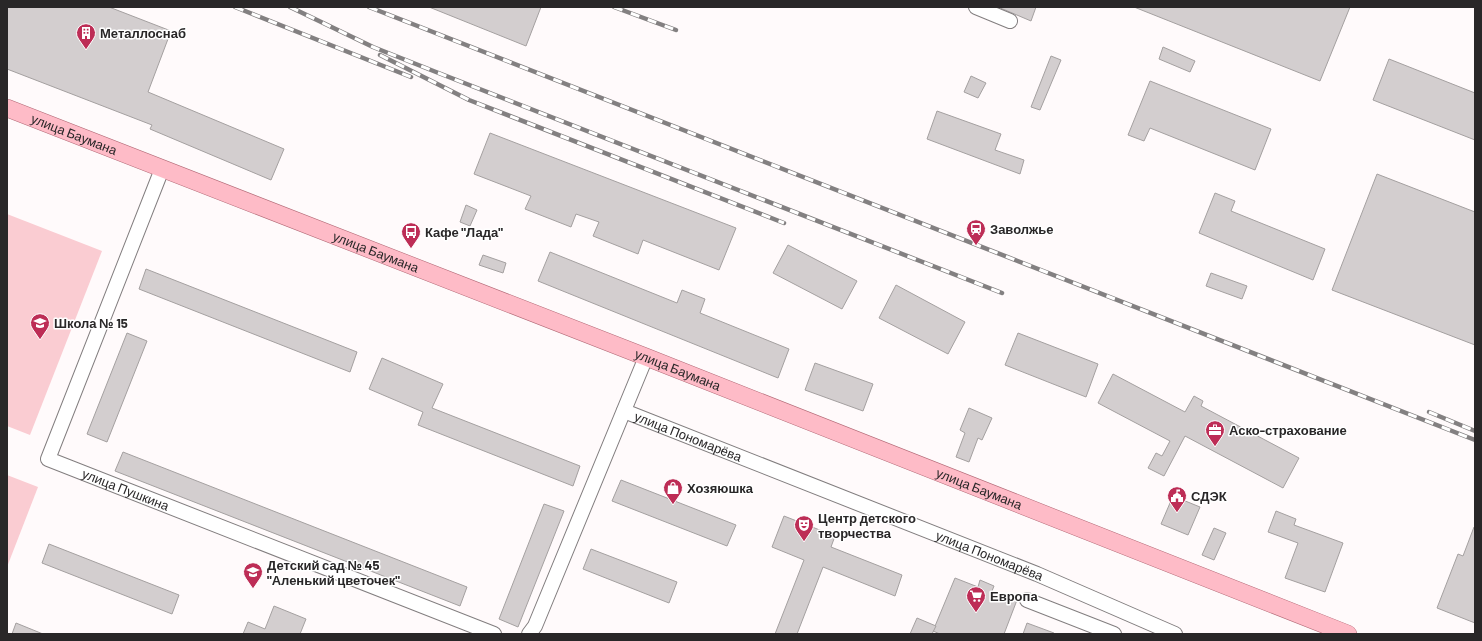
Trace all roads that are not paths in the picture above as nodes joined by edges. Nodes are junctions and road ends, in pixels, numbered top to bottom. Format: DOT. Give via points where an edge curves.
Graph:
graph roads {
  1 [pos="976,7"];
  2 [pos="1010,21"];
  3 [pos="7,108"];
  4 [pos="162,169"];
  5 [pos="646,357"];
  6 [pos="624,411"];
  7 [pos="1027,600"];
  8 [pos="494,634"];
  9 [pos="530,634"];
  10 [pos="1114,634"];
  11 [pos="1175,634"];
  12 [pos="1348,634"];
  1 -- 2 [label="street"];
  3 -- 4 [label="main road, улица Баумана"];
  4 -- 5 [label="main road, улица Баумана"];
  4 -- 8 [label="street, улица Пушкина" via="48,459"];
  5 -- 6 [label="street"];
  5 -- 12 [label="main road, улица Баумана"];
  6 -- 9 [label="street"];
  6 -- 11 [label="street, улица Пономарёва" via="1033,572"];
  7 -- 10 [label="street, улица Пономарёва"];
}
